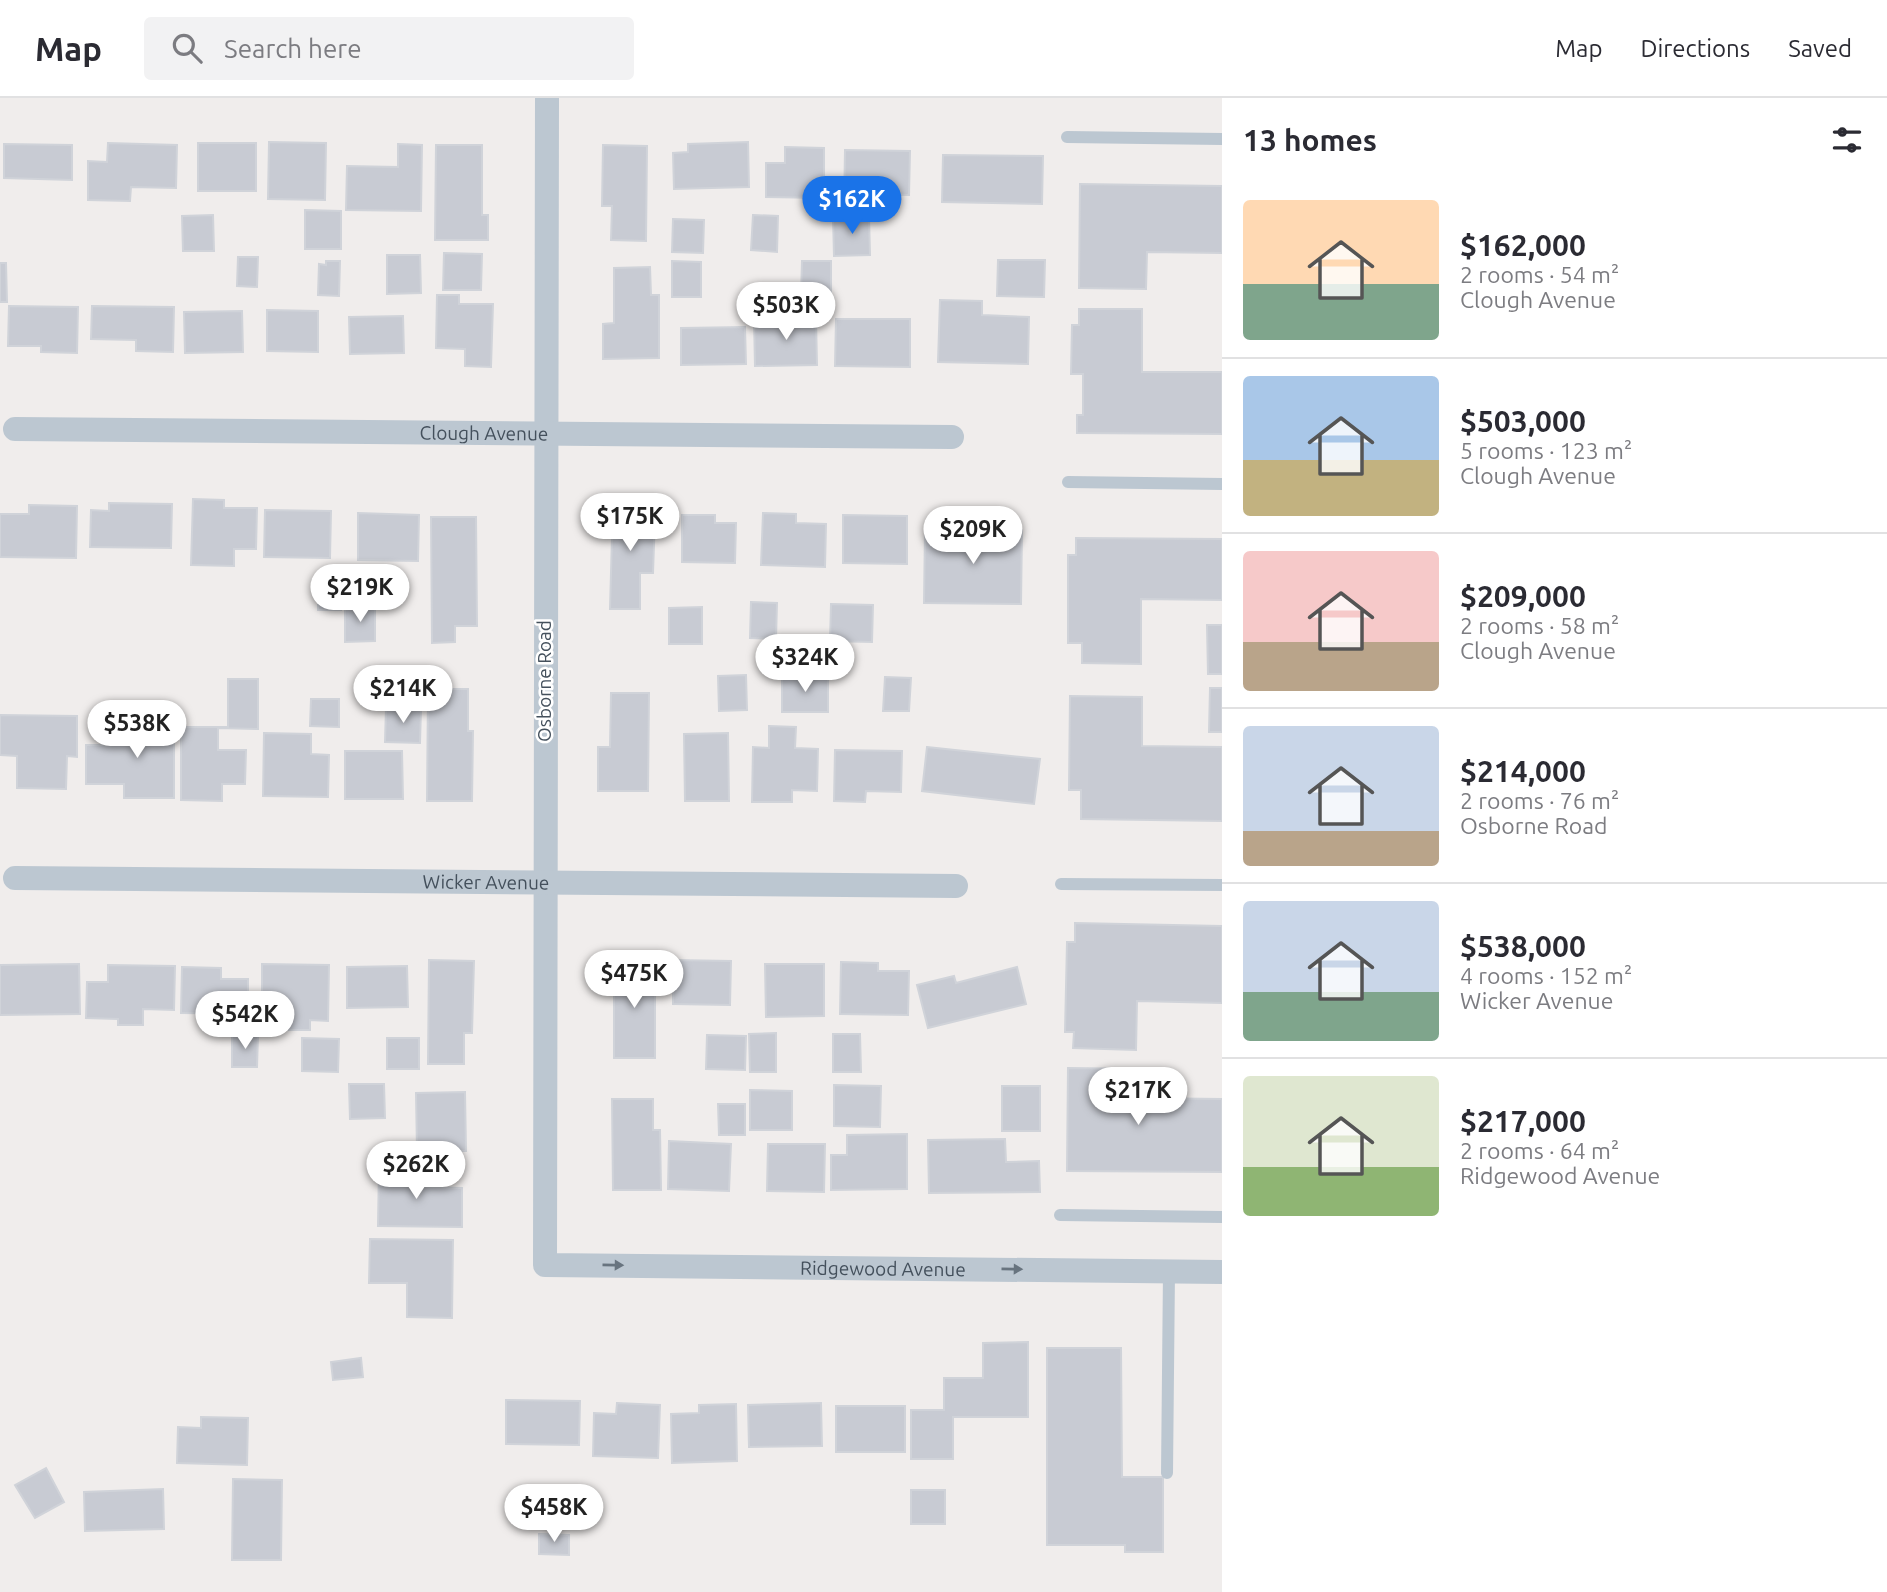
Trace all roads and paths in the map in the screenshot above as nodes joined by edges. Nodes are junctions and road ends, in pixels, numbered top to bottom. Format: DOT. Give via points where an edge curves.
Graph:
graph roads {
  1 [pos="547,98"];
  2 [pos="1067,137"];
  3 [pos="1222,139"];
  4 [pos="15,429"];
  5 [pos="544,433"];
  6 [pos="952,437"];
  7 [pos="1068,482"];
  8 [pos="1222,484"];
  9 [pos="15,878"];
  10 [pos="543,881"];
  11 [pos="1061,884"];
  12 [pos="1222,885"];
  13 [pos="956,886"];
  14 [pos="1060,1215"];
  15 [pos="1222,1217"];
  16 [pos="545,1265"];
  17 [pos="1169,1271"];
  18 [pos="1222,1272"];
  19 [pos="1167,1473"];
  1 -- 5 [label="street, Osborne Road"];
  2 -- 3 [label="lane"];
  4 -- 5 [label="street, Clough Avenue"];
  5 -- 6 [label="street, Clough Avenue"];
  5 -- 10 [label="street, Osborne Road"];
  7 -- 8 [label="lane"];
  9 -- 10 [label="street, Wicker Avenue"];
  10 -- 13 [label="street, Wicker Avenue"];
  10 -- 16 [label="street, Osborne Road"];
  11 -- 12 [label="lane"];
  14 -- 15 [label="lane"];
  16 -- 17 [label="street, Ridgewood Avenue, one-way"];
  17 -- 18 [label="street, Ridgewood Avenue"];
  17 -- 19 [label="lane"];
}
